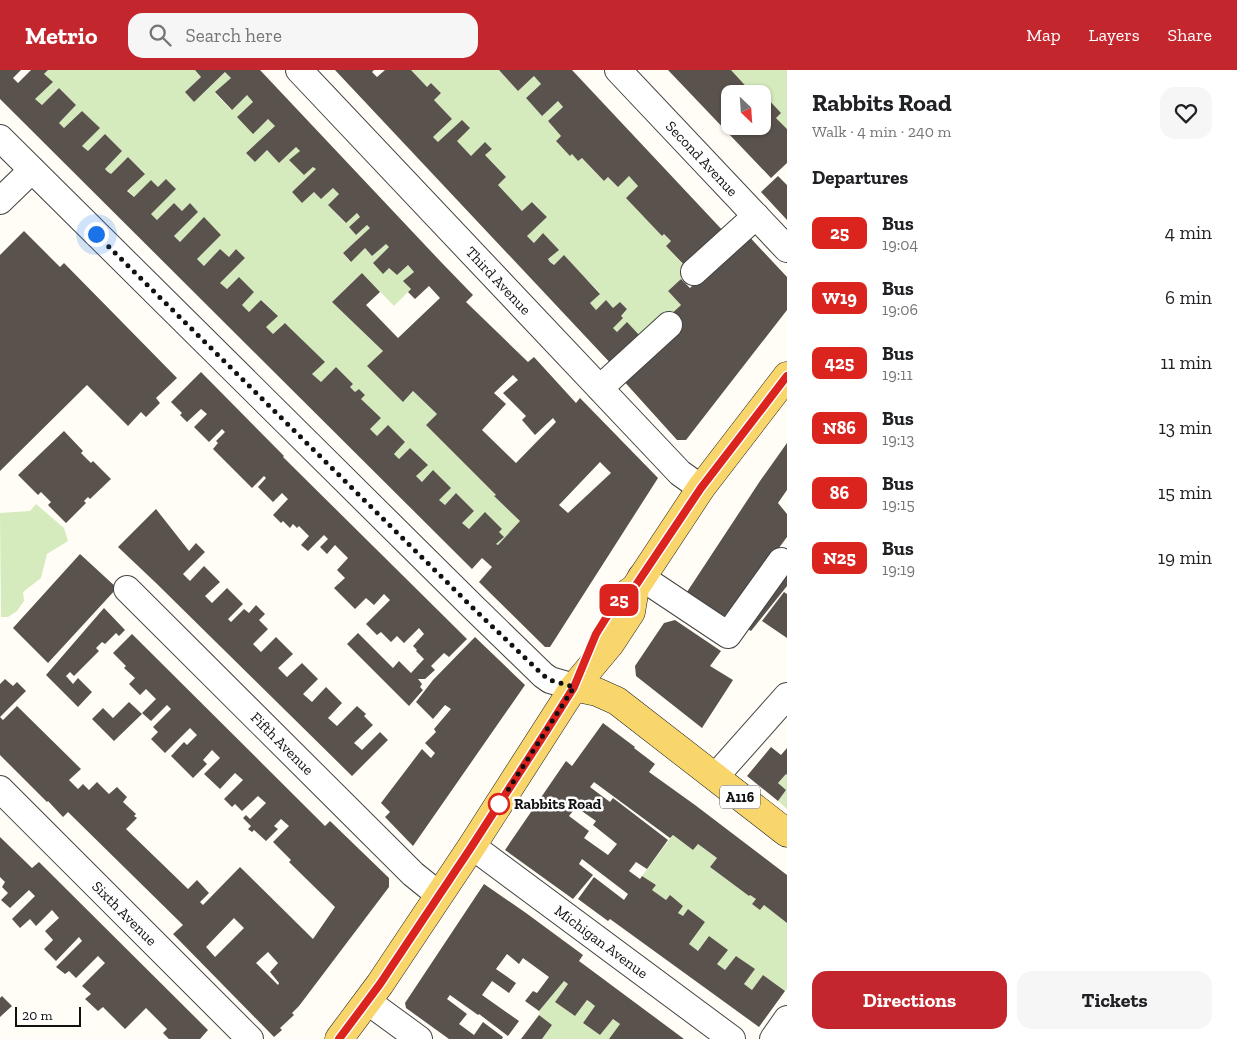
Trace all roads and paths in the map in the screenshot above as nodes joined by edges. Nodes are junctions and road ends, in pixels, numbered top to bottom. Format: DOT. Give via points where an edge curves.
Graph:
graph roads {
  1 [pos="299,70"];
  2 [pos="618,70"];
  3 [pos="0,138"];
  4 [pos="32,170"];
  5 [pos="0,201"];
  6 [pos="756,216"];
  7 [pos="787,249"];
  8 [pos="694,272"];
  9 [pos="668,325"];
  10 [pos="787,376"];
  11 [pos="600,388"];
  12 [pos="701,488"];
  13 [pos="781,562"];
  14 [pos="638,582"];
  15 [pos="127,589"];
  16 [pos="574,687"];
  17 [pos="787,696"];
  18 [pos="714,777"];
  19 [pos="0,789"];
  20 [pos="787,833"];
  21 [pos="472,846"];
  22 [pos="439,895"];
  23 [pos="367,1001"];
  24 [pos="787,1019"];
  25 [pos="250,1039"];
  26 [pos="339,1039"];
  27 [pos="419,1039"];
  28 [pos="732,1039"];
  29 [pos="773,1039"];
  1 -- 11 [label="street, Third Avenue"];
  2 -- 6 [label="street, Second Avenue"];
  3 -- 4 [label="street"];
  4 -- 5 [label="street"];
  4 -- 16 [label="street" via="543,675"];
  6 -- 7 [label="street, Second Avenue"];
  6 -- 8 [label="street"];
  9 -- 11 [label="street"];
  10 -- 12 [label="main road"];
  11 -- 12 [label="street, Third Avenue" via="680,473"];
  12 -- 14 [label="main road"];
  13 -- 14 [label="street" via="728,635"];
  14 -- 16 [label="main road" via="616,602 596,634"];
  15 -- 22 [label="street, Fifth Avenue" via="413,874"];
  16 -- 18 [label="main road, A116" via="617,701"];
  16 -- 21 [label="main road"];
  17 -- 18 [label="street"];
  18 -- 20 [label="main road, A116"];
  19 -- 25 [label="street, Sixth Avenue"];
  21 -- 22 [label="main road"];
  21 -- 28 [label="street, Michigan Avenue"];
  22 -- 23 [label="main road"];
  23 -- 26 [label="main road"];
  23 -- 27 [label="street"];
  24 -- 29 [label="street"];
}
